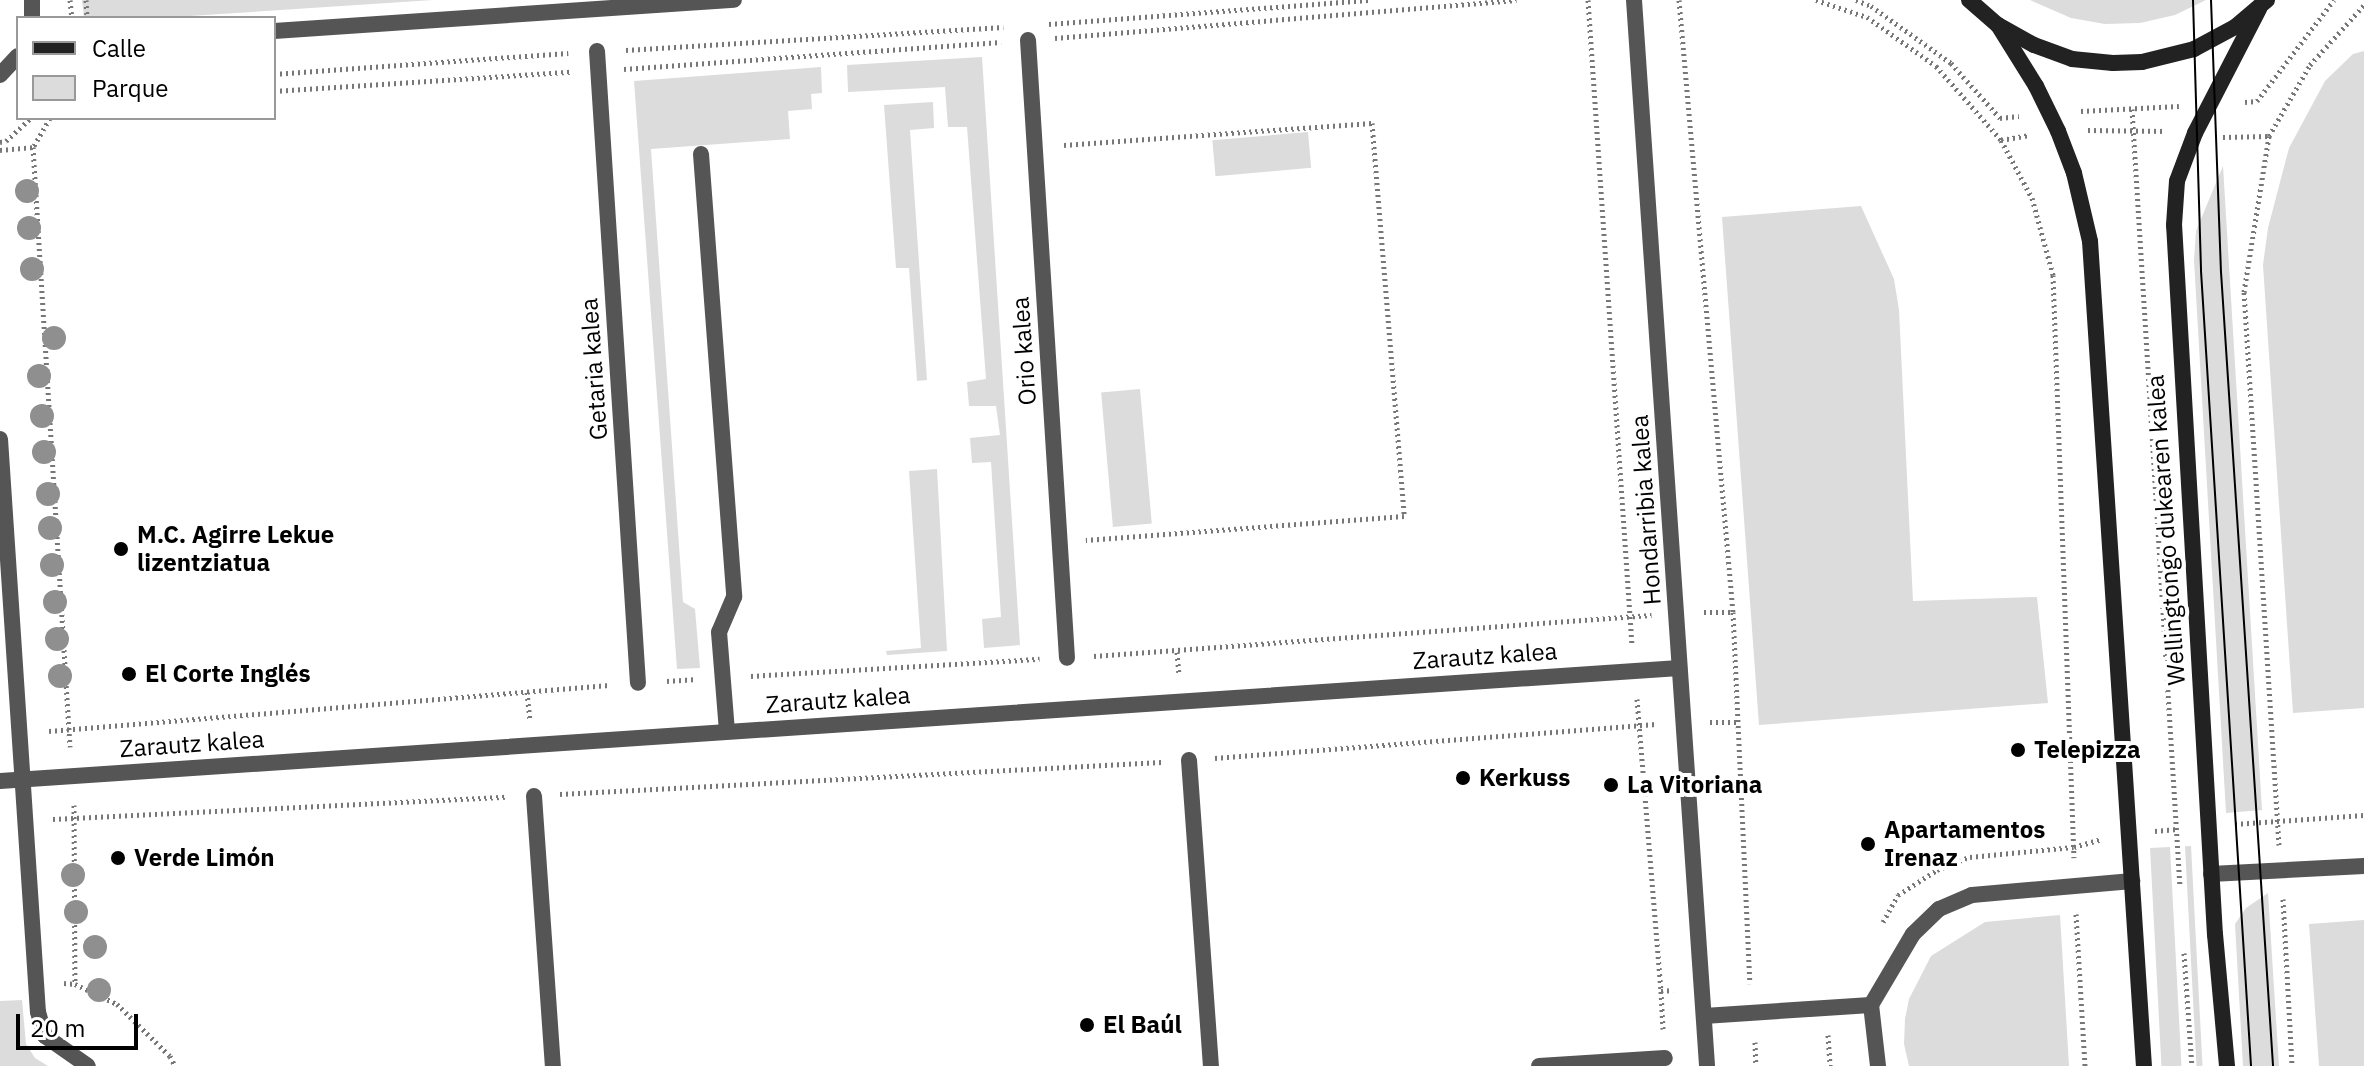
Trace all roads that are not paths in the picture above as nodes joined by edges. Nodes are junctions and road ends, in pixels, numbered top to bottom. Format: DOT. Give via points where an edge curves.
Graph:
graph roads {
  1 [pos="734,0"];
  2 [pos="1634,0"];
  3 [pos="1969,0"];
  4 [pos="2263,4"];
  5 [pos="1998,25"];
  6 [pos="276,31"];
  7 [pos="1028,40"];
  8 [pos="597,51"];
  9 [pos="16,58"];
  10 [pos="0,75"];
  11 [pos="701,154"];
  12 [pos="0,439"];
  13 [pos="1067,658"];
  14 [pos="1679,668"];
  15 [pos="638,683"];
  16 [pos="727,731"];
  17 [pos="1189,760"];
  18 [pos="22,779"];
  19 [pos="0,781"];
  20 [pos="534,796"];
  21 [pos="2364,866"];
  22 [pos="2211,874"];
  23 [pos="2132,881"];
  24 [pos="1871,1005"];
  25 [pos="1704,1016"];
  26 [pos="1665,1058"];
  27 [pos="88,1066"];
  28 [pos="553,1066"];
  29 [pos="1211,1066"];
  30 [pos="1539,1066"];
  31 [pos="1707,1066"];
  32 [pos="1878,1066"];
  33 [pos="2144,1066"];
  34 [pos="2227,1066"];
  1 -- 6 [label="street"];
  2 -- 14 [label="street, Hondarribia kalea"];
  3 -- 5 [label="main road"];
  4 -- 5 [label="main road" via="2194,49 2127,63 2072,59"];
  4 -- 22 [label="main road, Wellingtongo dukearen kalea" via="2195,133 2177,181 2174,225"];
  5 -- 23 [label="main road" via="2058,131 2083,209 2095,285"];
  7 -- 13 [label="street, Orio kalea"];
  8 -- 15 [label="street, Getaria kalea"];
  9 -- 10 [label="street"];
  11 -- 16 [label="street" via="734,597 719,632"];
  12 -- 18 [label="street"];
  14 -- 16 [label="street, Zarautz kalea"];
  14 -- 25 [label="street, Hondarribia kalea"];
  16 -- 18 [label="street, Zarautz kalea"];
  17 -- 29 [label="street"];
  18 -- 19 [label="street, Zarautz kalea"];
  18 -- 27 [label="street" via="38,1012 45,1036"];
  20 -- 28 [label="street"];
  21 -- 22 [label="street"];
  22 -- 34 [label="main road, Wellingtongo dukearen kalea"];
  23 -- 24 [label="street" via="1972,895 1939,909 1913,934"];
  23 -- 33 [label="main road"];
  24 -- 25 [label="street"];
  24 -- 32 [label="street"];
  25 -- 31 [label="street, Hondarribia kalea"];
  26 -- 30 [label="street"];
}
